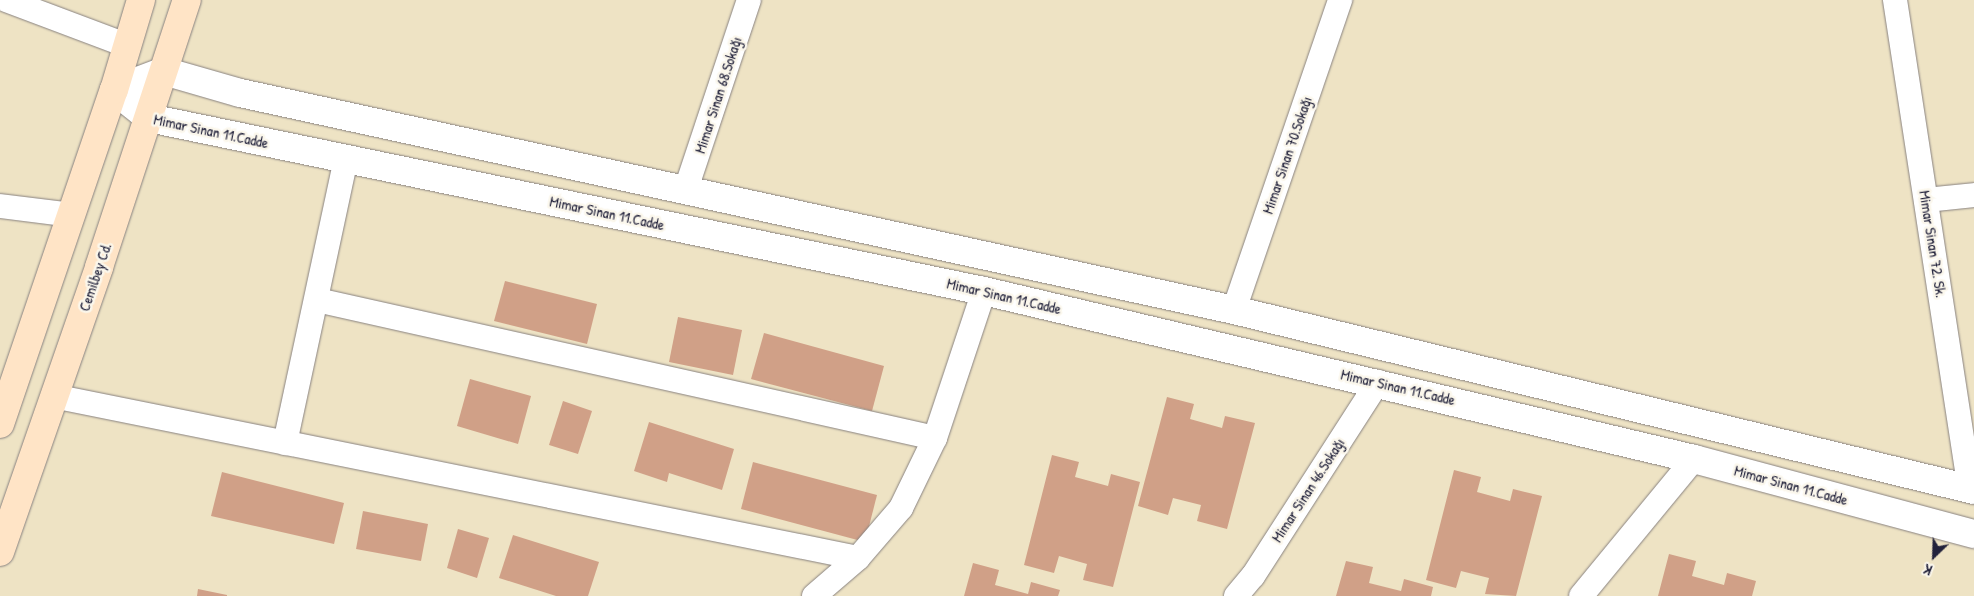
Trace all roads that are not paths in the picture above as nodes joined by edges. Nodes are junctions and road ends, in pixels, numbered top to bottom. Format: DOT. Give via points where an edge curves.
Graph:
graph roads {
  1 [pos="6,0"];
  2 [pos="141,0"];
  3 [pos="187,0"];
  4 [pos="749,0"];
  5 [pos="1340,0"];
  6 [pos="1895,0"];
  7 [pos="126,45"];
  8 [pos="164,71"];
  9 [pos="114,90"];
  10 [pos="149,118"];
  11 [pos="346,159"];
  12 [pos="686,190"];
  13 [pos="1974,195"];
  14 [pos="1926,200"];
  15 [pos="0,206"];
  16 [pos="72,215"];
  17 [pos="984,290"];
  18 [pos="318,300"];
  19 [pos="1234,310"];
  20 [pos="1964,376"];
  21 [pos="8,378"];
  22 [pos="1378,382"];
  23 [pos="53,396"];
  24 [pos="0,424"];
  25 [pos="935,438"];
  26 [pos="286,443"];
  27 [pos="1694,459"];
  28 [pos="1972,489"];
  29 [pos="1974,534"];
  30 [pos="0,552"];
  31 [pos="858,558"];
  32 [pos="814,596"];
  33 [pos="1236,596"];
  34 [pos="1581,596"];
  1 -- 7 [label="street"];
  2 -- 7 [label="main road"];
  3 -- 8 [label="main road, Cemilbey Cd."];
  4 -- 12 [label="street, Mimar Sinan 68.Sokağı"];
  5 -- 19 [label="street, Mimar Sinan 70.Sokağı"];
  6 -- 14 [label="street, Mimar Sinan 72. Sk."];
  7 -- 9 [label="main road"];
  8 -- 9 [label="street"];
  8 -- 10 [label="main road, Cemilbey Cd."];
  8 -- 12 [label="street" via="240,93"];
  9 -- 10 [label="street, Mimar Sinan 11.Cadde"];
  9 -- 16 [label="main road"];
  10 -- 11 [label="street, Mimar Sinan 11.Cadde"];
  10 -- 23 [label="main road, Cemilbey Cd."];
  11 -- 17 [label="street, Mimar Sinan 11.Cadde"];
  11 -- 18 [label="street"];
  12 -- 19 [label="street"];
  13 -- 14 [label="street"];
  14 -- 20 [label="street, Mimar Sinan 72. Sk."];
  15 -- 16 [label="street"];
  16 -- 21 [label="main road"];
  17 -- 22 [label="street, Mimar Sinan 11.Cadde"];
  17 -- 25 [label="street"];
  18 -- 25 [label="street"];
  18 -- 26 [label="street"];
  19 -- 28 [label="street"];
  20 -- 28 [label="street, Mimar Sinan 72. Sk."];
  21 -- 24 [label="main road"];
  22 -- 27 [label="street, Mimar Sinan 11.Cadde"];
  22 -- 33 [label="street, Mimar Sinan 46.Sokağı" via="1253,576"];
  23 -- 26 [label="street"];
  23 -- 30 [label="main road, Cemilbey Cd."];
  25 -- 31 [label="street" via="901,508"];
  26 -- 31 [label="street"];
  27 -- 29 [label="street, Mimar Sinan 11.Cadde"];
  27 -- 34 [label="street"];
  31 -- 32 [label="street"];
}
